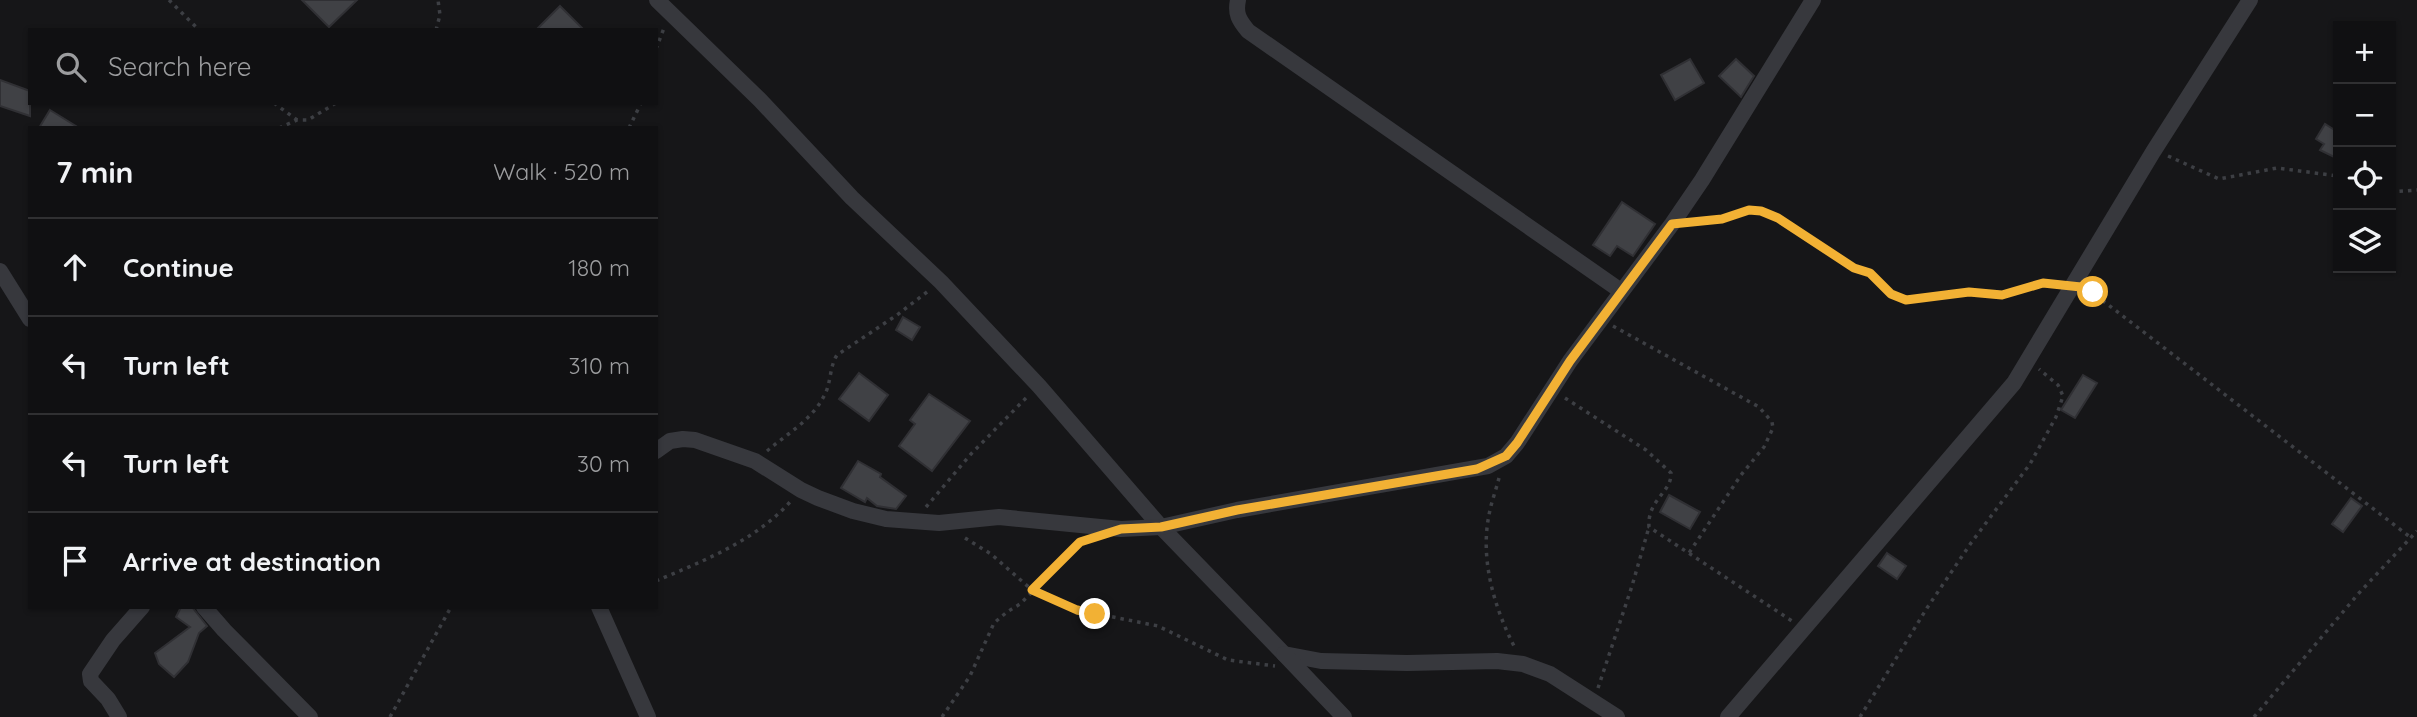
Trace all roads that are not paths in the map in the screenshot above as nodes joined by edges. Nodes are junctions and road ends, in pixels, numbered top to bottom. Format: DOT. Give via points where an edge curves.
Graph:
graph roads {
  1 [pos="657,0"];
  2 [pos="1238,0"];
  3 [pos="1812,0"];
  4 [pos="2250,0"];
  5 [pos="0,273"];
  6 [pos="1621,291"];
  7 [pos="28,315"];
  8 [pos="658,450"];
  9 [pos="1161,527"];
  10 [pos="140,609"];
  11 [pos="206,609"];
  12 [pos="600,609"];
  13 [pos="1284,654"];
  14 [pos="119,717"];
  15 [pos="310,717"];
  16 [pos="648,717"];
  17 [pos="1344,717"];
  18 [pos="1616,717"];
  19 [pos="1728,717"];
  1 -- 9 [label="street" via="941,282"];
  2 -- 6 [label="street" via="1238,19 1248,31"];
  3 -- 6 [label="street" via="1702,180"];
  4 -- 19 [label="street" via="2014,383"];
  5 -- 7 [label="street"];
  6 -- 9 [label="street" via="1506,456 1477,469"];
  8 -- 9 [label="street" via="682,439 710,445 755,461 801,490 871,516 939,523 999,517 1121,529"];
  9 -- 13 [label="street"];
  10 -- 14 [label="street" via="90,674 90,681"];
  11 -- 15 [label="street"];
  12 -- 16 [label="street"];
  13 -- 17 [label="street"];
  13 -- 18 [label="street" via="1332,661 1523,664 1550,674"];
}
